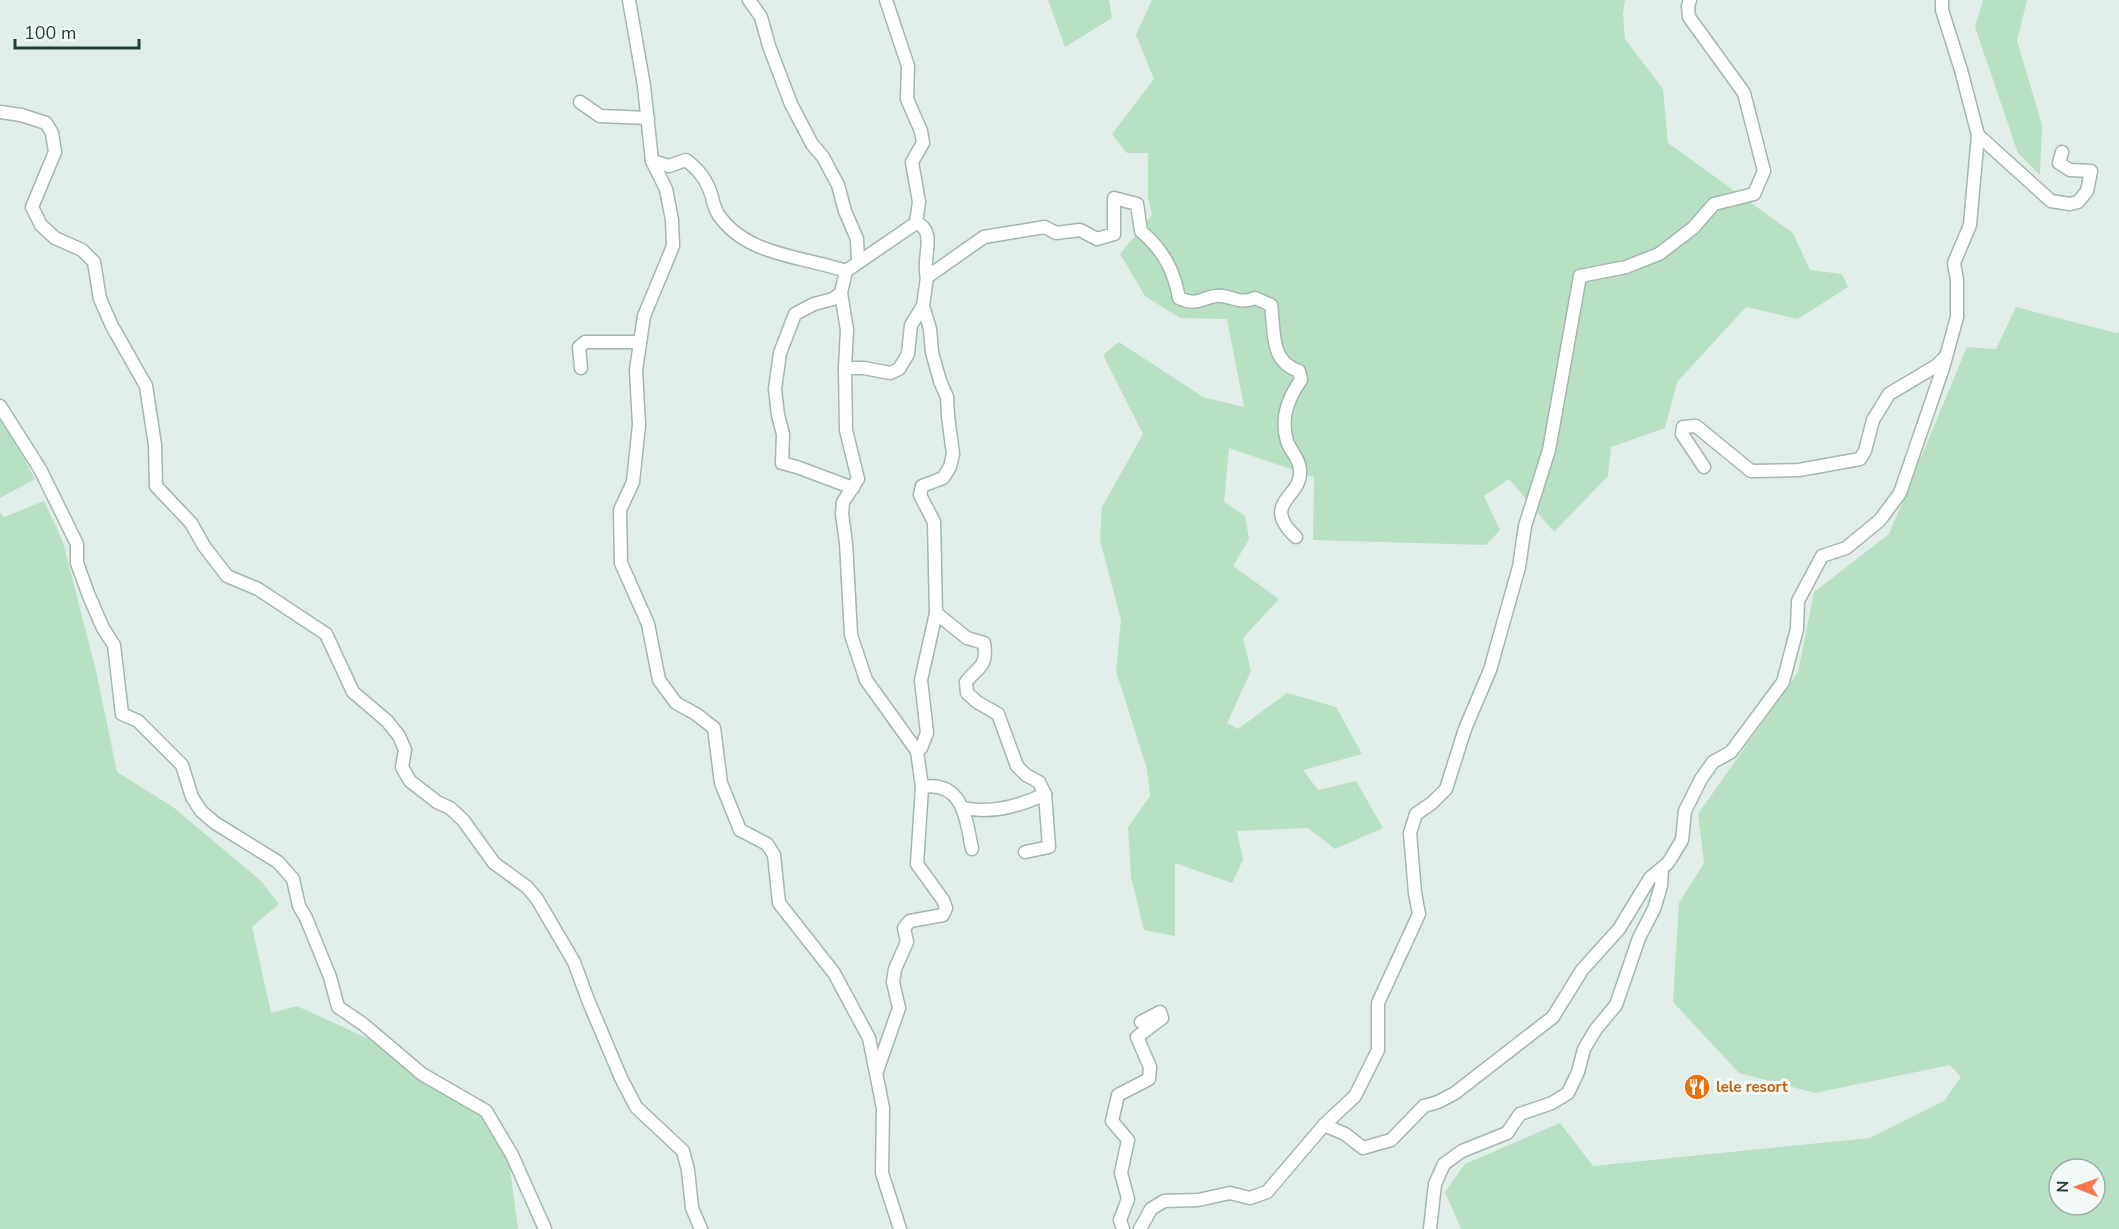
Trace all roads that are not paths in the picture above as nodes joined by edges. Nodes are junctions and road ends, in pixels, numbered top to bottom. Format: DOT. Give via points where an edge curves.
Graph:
graph roads {
  1 [pos="629,0"];
  2 [pos="749,0"];
  3 [pos="886,0"];
  4 [pos="1690,0"];
  5 [pos="1942,0"];
  6 [pos="580,102"];
  7 [pos="0,112"];
  8 [pos="648,118"];
  9 [pos="1978,135"];
  10 [pos="2062,152"];
  11 [pos="652,161"];
  12 [pos="916,223"];
  13 [pos="858,261"];
  14 [pos="846,271"];
  15 [pos="927,277"];
  16 [pos="841,292"];
  17 [pos="923,306"];
  18 [pos="640,342"];
  19 [pos="1947,355"];
  20 [pos="581,368"];
  21 [pos="845,368"];
  22 [pos="0,406"];
  23 [pos="1704,467"];
  24 [pos="853,488"];
  25 [pos="1296,537"];
  26 [pos="936,613"];
  27 [pos="918,751"];
  28 [pos="922,787"];
  29 [pos="1045,794"];
  30 [pos="964,808"];
  31 [pos="972,849"];
  32 [pos="1025,852"];
  33 [pos="1662,868"];
  34 [pos="1141,1022"];
  35 [pos="877,1072"];
  36 [pos="1427,1093"];
  37 [pos="1438,1102"];
  38 [pos="1324,1125"];
  39 [pos="545,1229"];
  40 [pos="701,1229"];
  41 [pos="900,1229"];
  42 [pos="1123,1229"];
  43 [pos="1140,1229"];
  44 [pos="1430,1229"];
  1 -- 8 [label="street"];
  2 -- 13 [label="street" via="761,17 791,104 838,185 857,239"];
  3 -- 12 [label="street" via="908,66 907,99 923,143 912,162 919,202"];
  4 -- 38 [label="street" via="1689,16 1744,93 1764,171 1754,194 1714,204 1693,228 1659,254 1626,267 1580,276 1549,450 1525,526 1519,567 1490,670 1446,789 1416,814 1410,833 1419,914 1378,1003 1378,1050 1355,1096"];
  5 -- 9 [label="street"];
  6 -- 8 [label="street" via="600,116"];
  7 -- 40 [label="street" via="46,123 52,133 55,152 32,207 41,225 55,238 82,250 94,262 100,300 146,386 155,445 156,486 191,523 227,576 258,589 326,634 353,692 399,736 405,750 402,767 410,782 450,808 494,863 537,898 574,962 636,1107 683,1151 692,1208"];
  8 -- 11 [label="street"];
  9 -- 10 [label="street" via="2051,201 2070,204 2078,202 2087,190 2091,171 2070,170 2059,163"];
  9 -- 19 [label="street" via="1970,225 1954,263 1957,317"];
  11 -- 14 [label="street" via="669,166 686,160 698,169 717,212 743,239"];
  11 -- 18 [label="street" via="666,189 673,246 644,316"];
  12 -- 13 [label="street"];
  12 -- 15 [label="street" via="927,231"];
  13 -- 14 [label="street"];
  14 -- 16 [label="street"];
  15 -- 17 [label="street"];
  15 -- 25 [label="street" via="984,237 1045,227 1056,233 1080,230 1096,239 1114,234 1114,198 1137,204 1141,231 1167,260 1179,298 1191,303 1220,296 1243,302 1255,298 1271,305 1276,349 1287,367 1299,371 1301,380 1285,412 1287,440 1300,467 1300,479 1284,501 1281,513 1285,526"];
  16 -- 21 [label="street" via="847,330"];
  16 -- 24 [label="street" via="795,314 784,340 775,389 783,434 782,463"];
  17 -- 21 [label="street" via="911,325 908,354 899,369 890,373"];
  17 -- 26 [label="street" via="937,372 948,397 953,454 943,478 922,486 920,495 934,522"];
  18 -- 20 [label="street" via="585,342 579,347"];
  18 -- 35 [label="street" via="636,370 639,425 633,482 620,510 621,563 648,624 659,680 676,703 714,728 721,783 740,830 766,843 774,855 779,903 834,973 869,1038"];
  19 -- 23 [label="street" via="1889,394 1873,420 1860,459 1799,470 1751,471 1696,426 1683,428 1682,434"];
  19 -- 33 [label="street" via="1900,493 1880,520 1846,548 1822,556 1798,601 1797,629 1784,682 1731,752 1713,762 1701,779 1685,811 1683,840"];
  21 -- 24 [label="street" via="846,430 858,479"];
  22 -- 39 [label="street" via="40,469 77,544 77,563 88,596 114,645 122,714 138,721 182,765 201,811 278,862 293,879 338,1007 422,1074 486,1111 512,1155"];
  24 -- 27 [label="street" via="843,502 842,514 851,635 866,680"];
  26 -- 27 [label="street" via="921,680 927,733"];
  26 -- 29 [label="street" via="967,638 984,643 987,657 966,682 967,693 998,714 1017,766 1039,782"];
  27 -- 28 [label="street"];
  28 -- 30 [label="street" via="933,785 951,792"];
  28 -- 35 [label="street" via="917,864 946,908 943,915 910,921 904,927 907,942 892,982 899,1008"];
  29 -- 30 [label="street" via="1021,806 977,811"];
  29 -- 32 [label="street" via="1048,847"];
  30 -- 31 [label="street"];
  33 -- 37 [label="street" via="1650,878 1619,929 1582,970 1553,1017"];
  33 -- 44 [label="street" via="1654,909 1639,938 1616,1005 1584,1049 1568,1093 1552,1104 1521,1114 1507,1133 1462,1151 1444,1164 1436,1184"];
  34 -- 42 [label="street" via="1160,1012 1162,1018 1137,1037 1150,1067 1149,1079 1118,1095 1112,1121 1128,1140 1121,1173 1128,1199 1120,1220"];
  35 -- 41 [label="street" via="883,1108 882,1173"];
  36 -- 37 [label="street"];
  37 -- 38 [label="street" via="1425,1106 1391,1140 1363,1148"];
  38 -- 43 [label="street" via="1267,1192 1250,1198 1230,1193 1198,1200 1164,1201 1150,1209"];
}
